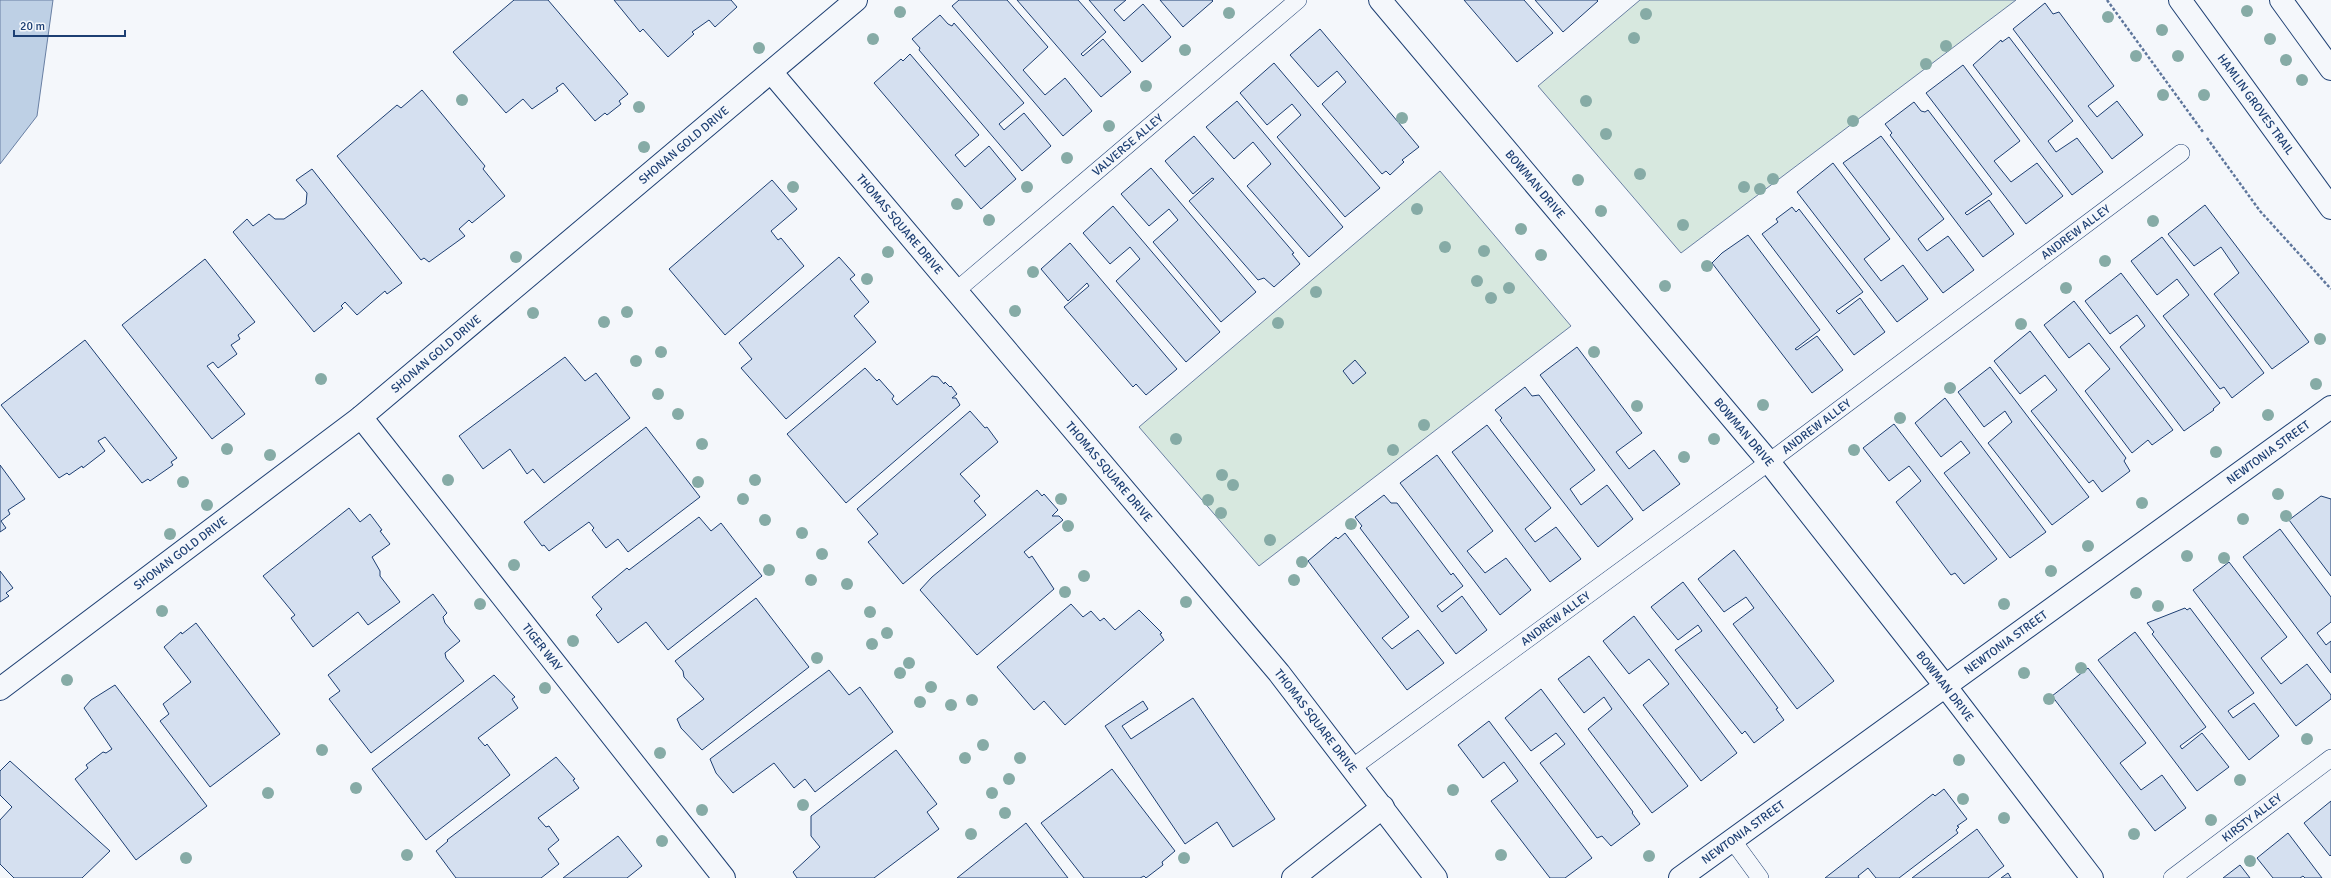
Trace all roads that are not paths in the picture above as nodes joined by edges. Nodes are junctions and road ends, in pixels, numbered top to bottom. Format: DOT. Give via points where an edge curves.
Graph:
graph roads {
  1 [pos="856,0"];
  2 [pos="1298,0"];
  3 [pos="1380,0"];
  4 [pos="2180,0"];
  5 [pos="2281,0"];
  6 [pos="2331,69"];
  7 [pos="772,73"];
  8 [pos="2181,153"];
  9 [pos="2331,208"];
  10 [pos="957,290"];
  11 [pos="2331,407"];
  12 [pos="361,417"];
  13 [pos="1769,462"];
  14 [pos="1946,687"];
  15 [pos="0,689"];
  16 [pos="2331,758"];
  17 [pos="1352,767"];
  18 [pos="1383,807"];
  19 [pos="1733,841"];
  20 [pos="724,878"];
  21 [pos="1293,878"];
  22 [pos="1436,878"];
  23 [pos="1680,878"];
  24 [pos="1760,878"];
  25 [pos="2092,878"];
  26 [pos="2172,878"];
  1 -- 7 [label="street, SHONAN GOLD DRIVE"];
  2 -- 10 [label="lane, VALVERSE ALLEY"];
  3 -- 13 [label="street, BOWMAN DRIVE"];
  4 -- 9 [label="street, HAMLIN GROVES TRAIL"];
  5 -- 6 [label="street"];
  7 -- 10 [label="street, THOMAS SQUARE DRIVE"];
  7 -- 12 [label="street, SHONAN GOLD DRIVE"];
  8 -- 13 [label="lane, ANDREW ALLEY"];
  10 -- 17 [label="street, THOMAS SQUARE DRIVE" via="1279,673"];
  11 -- 14 [label="street, NEWTONIA STREET"];
  12 -- 15 [label="street, SHONAN GOLD DRIVE"];
  12 -- 20 [label="street, TIGER WAY"];
  13 -- 14 [label="street, BOWMAN DRIVE"];
  13 -- 17 [label="lane, ANDREW ALLEY"];
  14 -- 19 [label="street, NEWTONIA STREET"];
  14 -- 25 [label="street, BOWMAN DRIVE"];
  16 -- 26 [label="lane, KIRSTY ALLEY"];
  17 -- 18 [label="street, THOMAS SQUARE DRIVE"];
  18 -- 21 [label="street"];
  18 -- 22 [label="street, THOMAS SQUARE DRIVE"];
  19 -- 23 [label="street, NEWTONIA STREET"];
  19 -- 24 [label="lane"];
}
